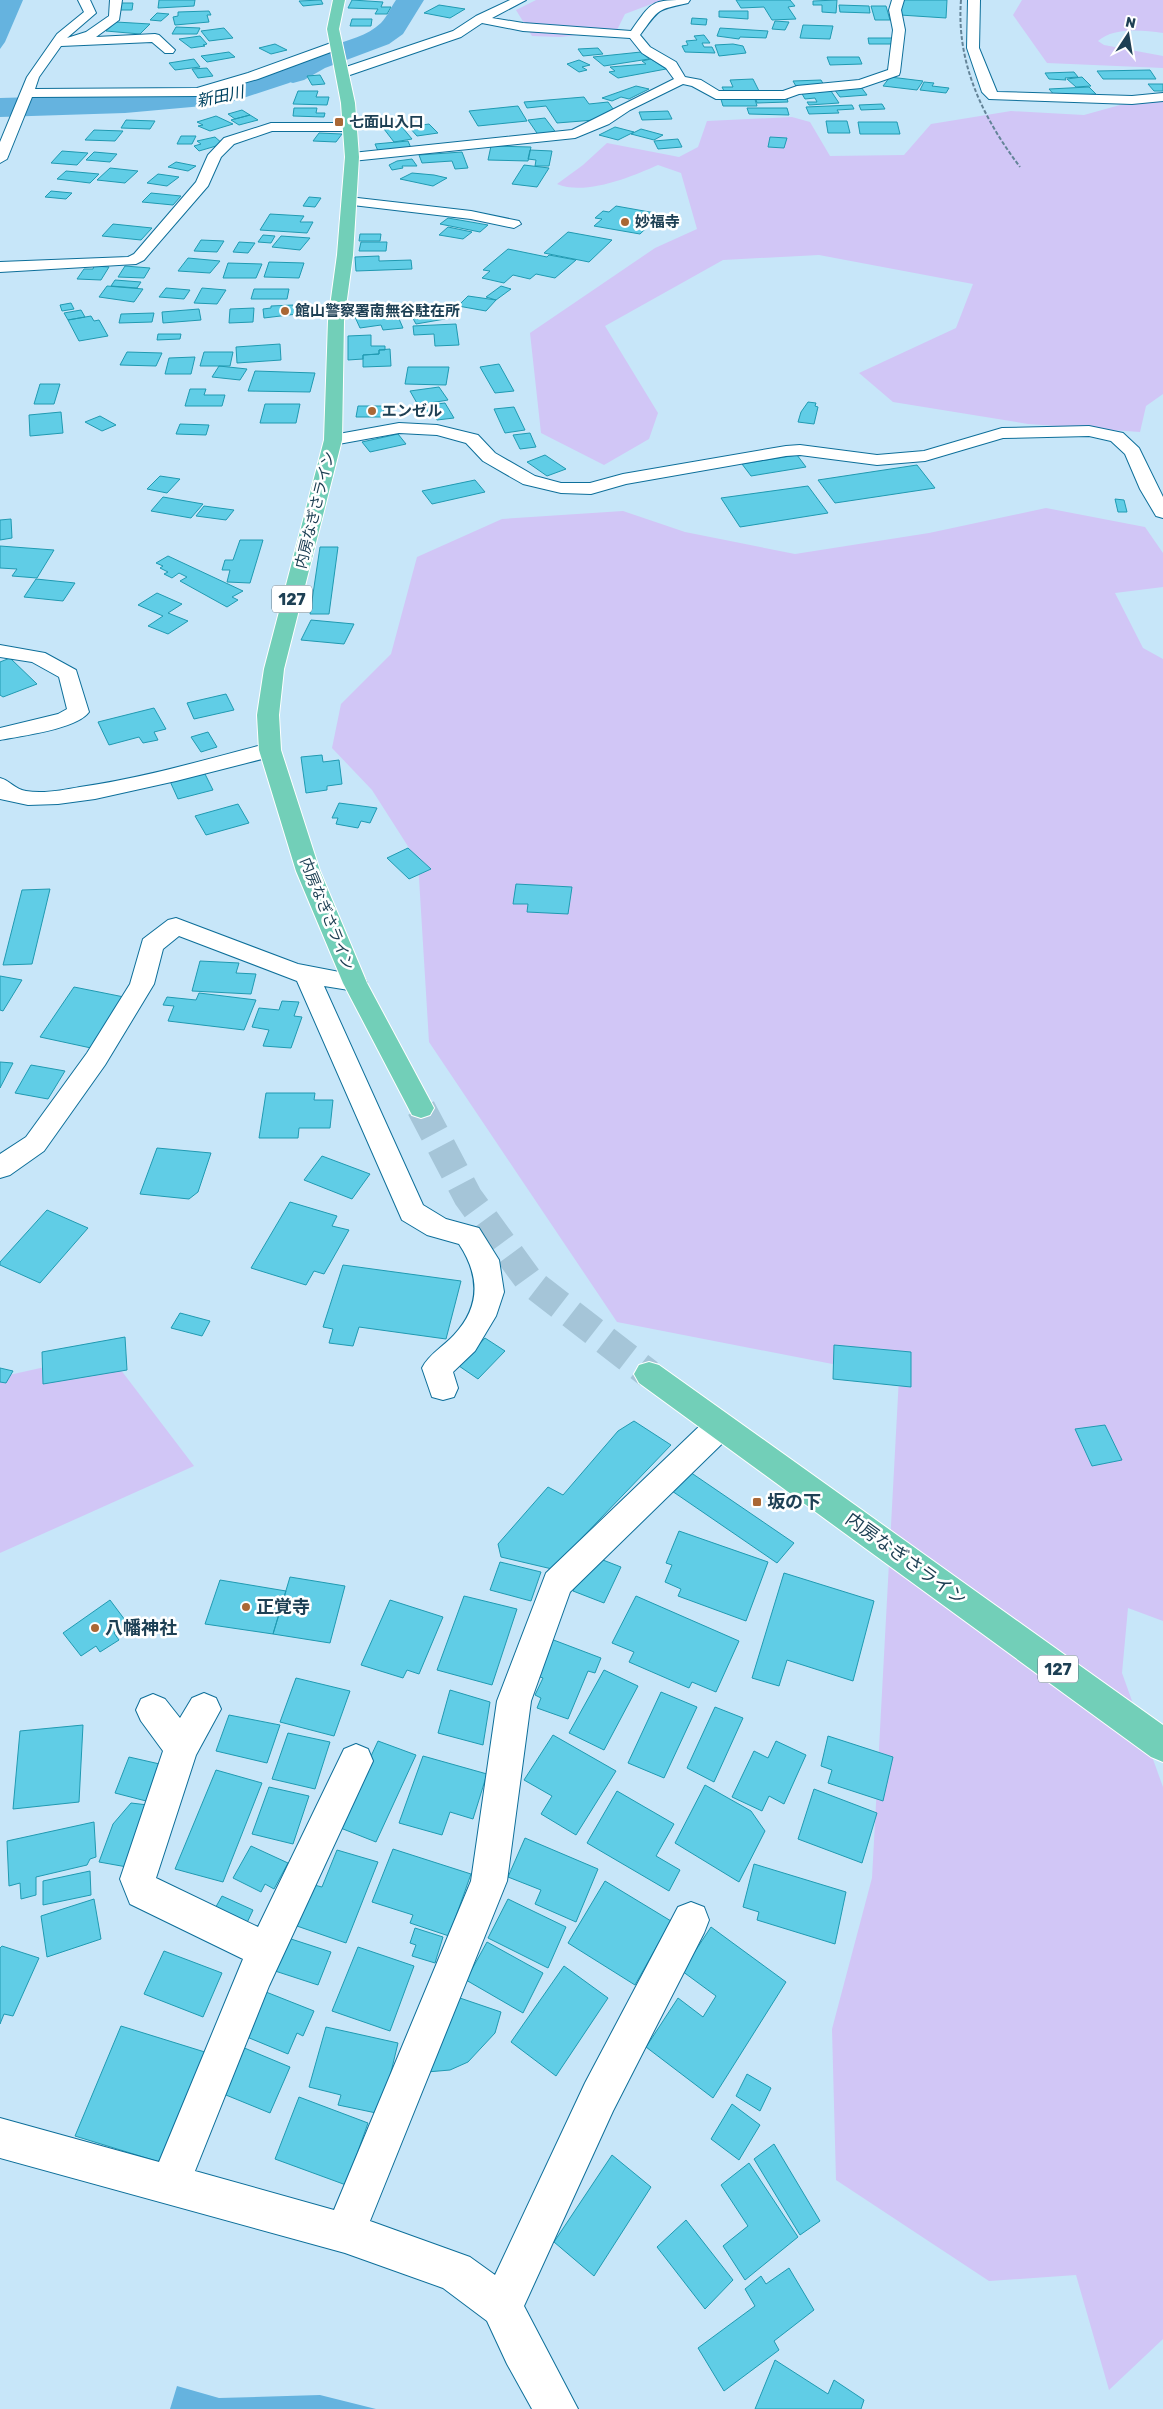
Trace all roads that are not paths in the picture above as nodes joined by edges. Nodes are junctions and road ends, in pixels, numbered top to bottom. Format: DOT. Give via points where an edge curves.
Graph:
graph roads {
  1 [pos="84,0"];
  2 [pos="116,0"];
  3 [pos="339,0"];
  4 [pos="520,0"];
  5 [pos="684,0"];
  6 [pos="898,0"];
  7 [pos="974,0"];
  8 [pos="502,2"];
  9 [pos="480,19"];
  10 [pos="634,36"];
  11 [pos="58,42"];
  12 [pos="169,50"];
  13 [pos="338,58"];
  14 [pos="681,80"];
  15 [pos="26,94"];
  16 [pos="1163,97"];
  17 [pos="350,127"];
  18 [pos="352,158"];
  19 [pos="0,159"];
  20 [pos="349,201"];
  21 [pos="514,224"];
  22 [pos="0,267"];
  23 [pos="333,440"];
  24 [pos="1163,512"];
  25 [pos="0,651"];
  26 [pos="0,734"];
  27 [pos="270,750"];
  28 [pos="0,786"];
  29 [pos="306,974"];
  30 [pos="355,984"];
  31 [pos="421,1108"];
  32 [pos="0,1168"];
  33 [pos="649,1374"];
  34 [pos="443,1388"];
  35 [pos="720,1426"];
  36 [pos="153,1710"];
  37 [pos="204,1710"];
  38 [pos="1163,1745"];
  39 [pos="181,1748"];
  40 [pos="356,1761"];
  41 [pos="691,1920"];
  42 [pos="267,1951"];
  43 [pos="0,2138"];
  44 [pos="169,2184"];
  45 [pos="345,2233"];
  46 [pos="502,2306"];
  47 [pos="556,2409"];
  1 -- 11 [label="street" via="90,13"];
  2 -- 11 [label="street" via="115,17 90,35"];
  3 -- 13 [label="highway, 内房なぎさライン / 127" via="332,30"];
  4 -- 8 [label="street"];
  5 -- 10 [label="street" via="650,9"];
  6 -- 14 [label="street" via="895,10 900,30 894,72 861,84 785,94 716,95 696,83"];
  7 -- 16 [label="street" via="973,48 989,92 994,96 1132,100"];
  8 -- 9 [label="street"];
  9 -- 10 [label="street" via="523,27"];
  9 -- 13 [label="street" via="456,34"];
  10 -- 14 [label="street" via="646,50 671,65"];
  11 -- 12 [label="street" via="155,38"];
  11 -- 15 [label="street" via="32,77"];
  13 -- 15 [label="street" via="253,76 198,92"];
  13 -- 17 [label="highway, 内房なぎさライン / 127"];
  14 -- 18 [label="street" via="575,134"];
  15 -- 19 [label="street"];
  17 -- 18 [label="highway, 内房なぎさライン / 127"];
  17 -- 22 [label="street" via="271,127 229,140 215,155 203,183 139,257 131,261"];
  18 -- 20 [label="highway, 内房なぎさライン / 127"];
  20 -- 21 [label="street"];
  20 -- 23 [label="highway, 内房なぎさライン / 127" via="336,321"];
  23 -- 24 [label="street" via="399,428 437,430 472,439 489,457 529,480 561,488 591,489 623,479 786,451 877,460 925,456 1002,433 1089,432 1116,437 1133,452"];
  23 -- 27 [label="highway, 内房なぎさライン / 127" via="274,669 268,715"];
  25 -- 26 [label="street" via="38,657 70,674 78,712 65,719"];
  27 -- 28 [label="street" via="59,798 8,794"];
  27 -- 30 [label="highway, 内房なぎさライン / 127" via="308,871"];
  29 -- 30 [label="street"];
  29 -- 32 [label="street" via="176,926 152,946 142,984 96,1060 35,1144"];
  29 -- 34 [label="street" via="412,1212 437,1227 469,1236 485,1260 490,1292 482,1316 465,1343 437,1368"];
  30 -- 31 [label="highway, 内房なぎさライン / 127"];
  33 -- 35 [label="highway, 内房なぎさライン / 127"];
  35 -- 38 [label="highway, 内房なぎさライン / 127"];
  35 -- 45 [label="street" via="557,1583 514,1701 490,1881"];
  36 -- 39 [label="street"];
  37 -- 39 [label="street"];
  39 -- 42 [label="street" via="138,1879 143,1891"];
  40 -- 42 [label="street"];
  41 -- 46 [label="street" via="599,2097"];
  42 -- 44 [label="street"];
  43 -- 44 [label="street"];
  44 -- 45 [label="street"];
  45 -- 46 [label="street" via="455,2272"];
  46 -- 47 [label="street"];
}
